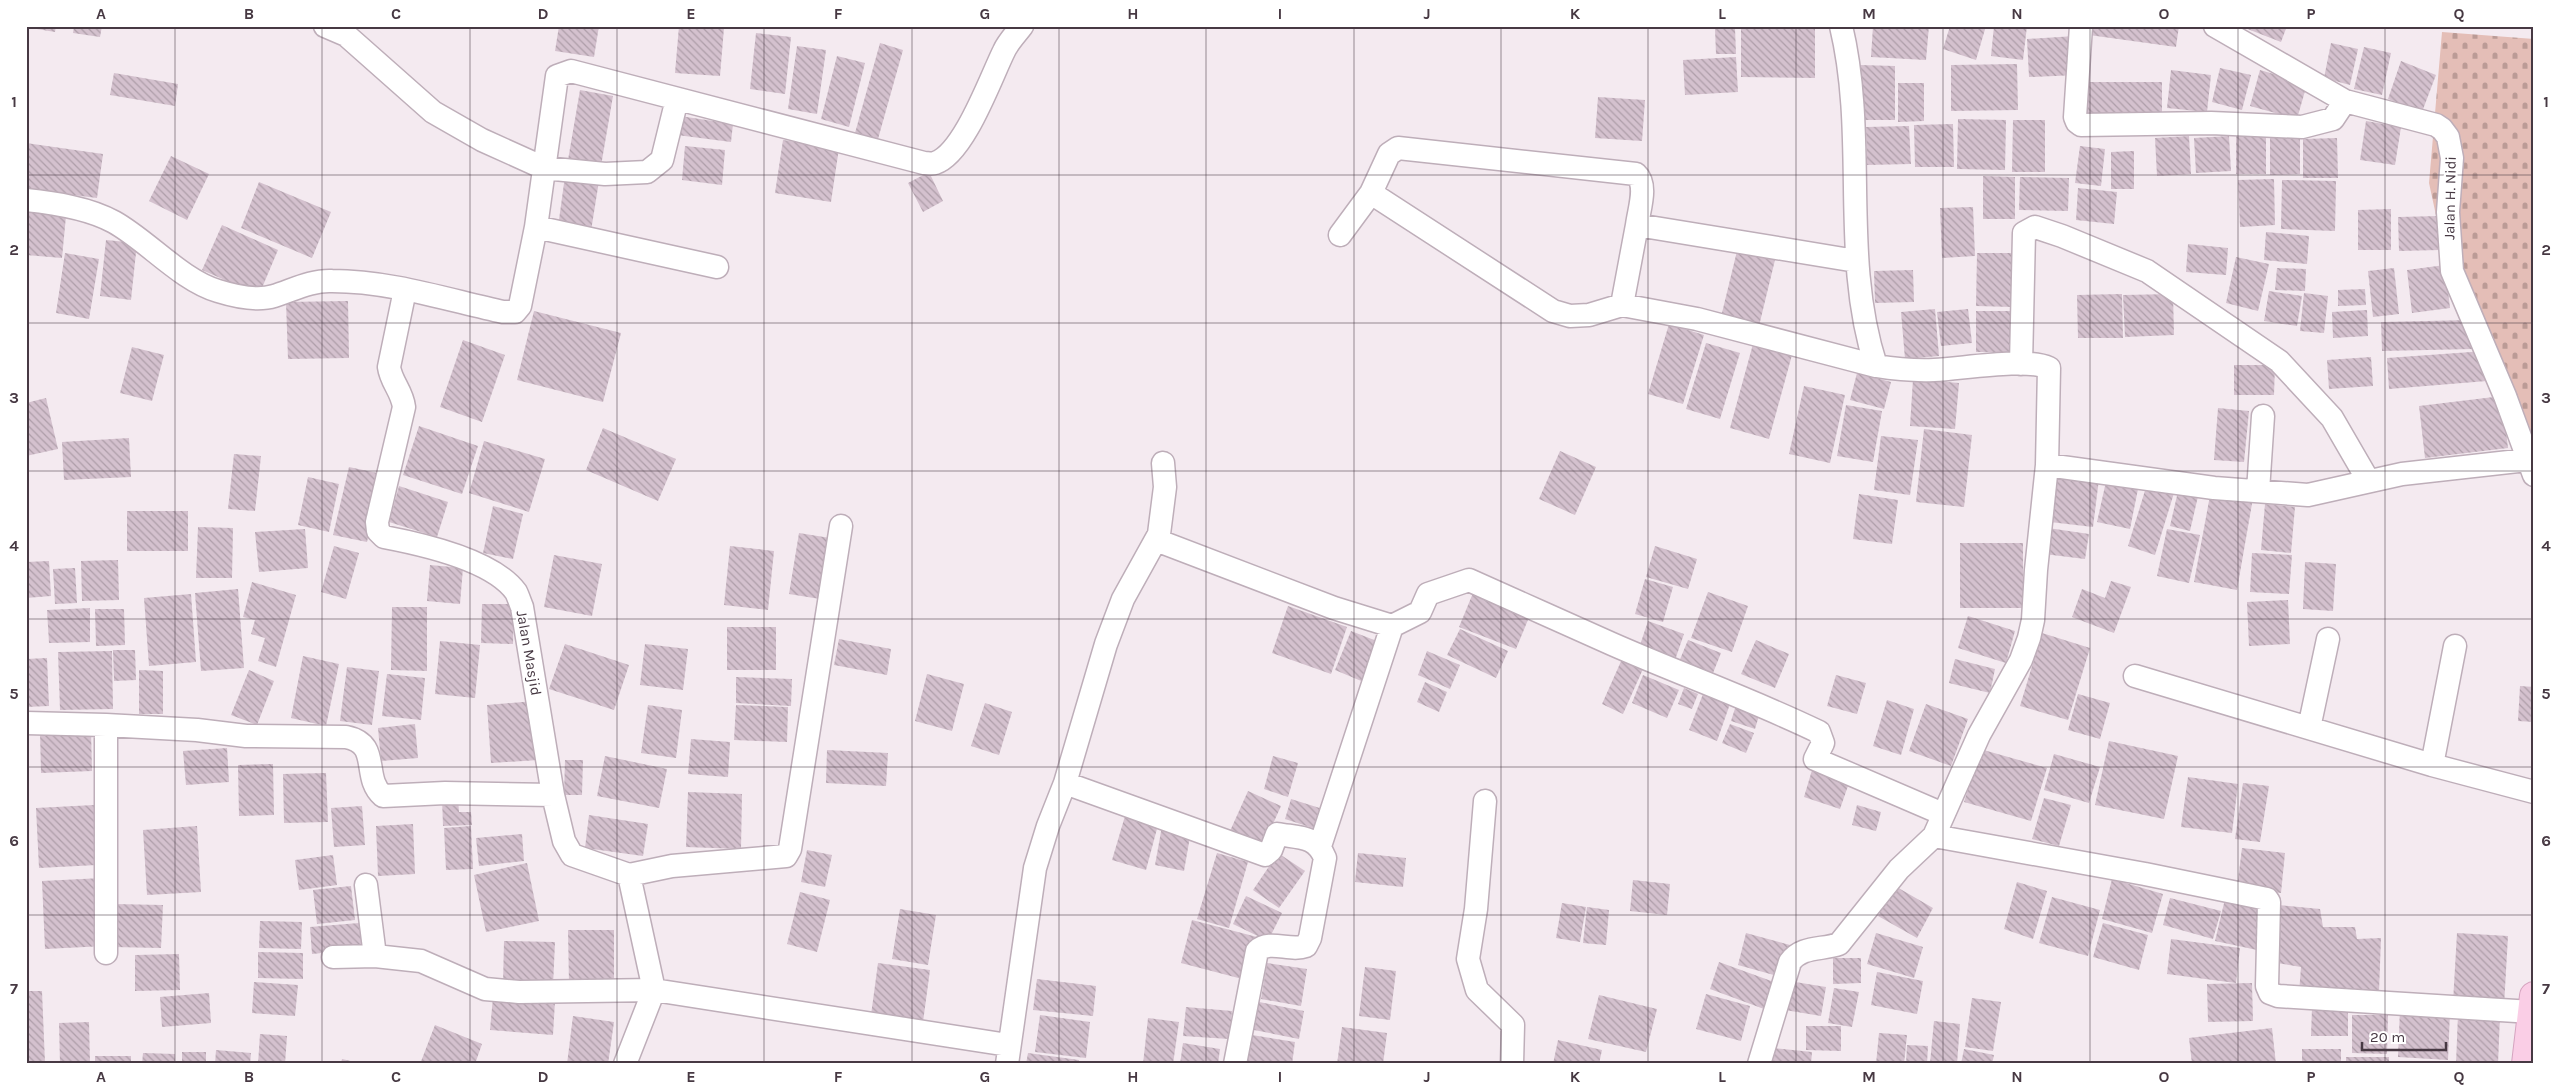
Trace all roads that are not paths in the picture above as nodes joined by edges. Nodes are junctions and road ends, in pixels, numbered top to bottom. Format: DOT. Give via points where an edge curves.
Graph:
graph roads {
  1 [pos="325,26"];
  2 [pos="1022,26"];
  3 [pos="1841,26"];
  4 [pos="2081,26"];
  5 [pos="2215,26"];
  6 [pos="677,99"];
  7 [pos="2345,101"];
  8 [pos="544,168"];
  9 [pos="1372,193"];
  10 [pos="26,200"];
  11 [pos="1638,224"];
  12 [pos="536,227"];
  13 [pos="1340,235"];
  14 [pos="1856,262"];
  15 [pos="717,267"];
  16 [pos="405,290"];
  17 [pos="1622,305"];
  18 [pos="2021,364"];
  19 [pos="1876,366"];
  20 [pos="2263,416"];
  21 [pos="1163,462"];
  22 [pos="2047,465"];
  23 [pos="2530,468"];
  24 [pos="2368,480"];
  25 [pos="2258,491"];
  26 [pos="841,526"];
  27 [pos="1156,540"];
  28 [pos="1392,626"];
  29 [pos="2328,639"];
  30 [pos="2455,646"];
  31 [pos="2135,676"];
  32 [pos="26,723"];
  33 [pos="106,724"];
  34 [pos="2309,728"];
  35 [pos="2432,765"];
  36 [pos="1065,783"];
  37 [pos="2534,792"];
  38 [pos="553,795"];
  39 [pos="1485,801"];
  40 [pos="1943,814"];
  41 [pos="1934,836"];
  42 [pos="1320,846"];
  43 [pos="629,875"];
  44 [pos="366,885"];
  45 [pos="106,953"];
  46 [pos="376,956"];
  47 [pos="333,957"];
  48 [pos="654,990"];
  49 [pos="2533,1004"];
  50 [pos="1008,1054"];
  51 [pos="625,1064"];
  52 [pos="1235,1064"];
  53 [pos="1512,1064"];
  54 [pos="1759,1064"];
  55 [pos="2526,1064"];
  1 -- 8 [label="street" via="346,35 433,112 482,140"];
  2 -- 6 [label="street" via="1004,49 984,99 959,142 935,163 924,163"];
  3 -- 14 [label="street" via="1853,96"];
  4 -- 7 [label="street" via="2075,117 2081,126 2211,123 2302,127 2334,119"];
  5 -- 7 [label="street, Jalan H. Nidi"];
  6 -- 8 [label="street" via="662,160 647,172 605,174"];
  6 -- 8 [label="street" via="563,72 557,76"];
  7 -- 23 [label="street, Jalan H. Nidi" via="2436,125 2448,137 2452,158 2448,212 2452,271 2505,396"];
  8 -- 12 [label="street"];
  9 -- 11 [label="street" via="1389,154 1398,148 1636,174 1643,185"];
  9 -- 13 [label="street"];
  9 -- 17 [label="street" via="1553,311 1570,316 1589,315"];
  10 -- 16 [label="street" via="54,203 113,222 183,272 217,291 251,298 272,296 329,280"];
  11 -- 14 [label="street"];
  11 -- 17 [label="street"];
  12 -- 15 [label="street"];
  12 -- 16 [label="street" via="520,306 515,312"];
  14 -- 19 [label="street" via="1862,315"];
  16 -- 38 [label="street, Jalan Masjid" via="389,366 404,407 377,522 378,531 384,537 474,562 506,582 516,593 526,631"];
  17 -- 19 [label="street" via="1697,319"];
  18 -- 19 [label="street" via="1934,370"];
  18 -- 22 [label="street" via="2041,364 2050,371"];
  18 -- 24 [label="street" via="2024,233 2035,227 2147,271 2279,361 2332,418"];
  20 -- 25 [label="street"];
  21 -- 27 [label="street" via="1166,486"];
  22 -- 25 [label="street"];
  22 -- 40 [label="street" via="2029,638"];
  23 -- 24 [label="street" via="2402,474"];
  24 -- 25 [label="street" via="2308,495"];
  26 -- 43 [label="street" via="790,849 786,856 672,866"];
  27 -- 28 [label="street" via="1334,608"];
  27 -- 36 [label="street" via="1123,599 1106,644"];
  28 -- 40 [label="street" via="1420,612 1428,594 1469,580 1611,644 1776,711 1818,732 1823,743 1815,759"];
  28 -- 42 [label="street"];
  29 -- 34 [label="street"];
  30 -- 35 [label="street"];
  31 -- 34 [label="street"];
  32 -- 33 [label="street"];
  33 -- 38 [label="street" via="246,736 359,739 365,747 377,790 383,796 446,793"];
  33 -- 45 [label="street"];
  34 -- 35 [label="street"];
  35 -- 37 [label="street"];
  36 -- 42 [label="street" via="1265,855 1271,850 1277,834 1310,839"];
  36 -- 50 [label="street" via="1036,868"];
  38 -- 43 [label="street, Jalan Masjid" via="564,841 572,855"];
  39 -- 53 [label="street" via="1476,909 1468,959 1477,990 1513,1025"];
  40 -- 41 [label="street"];
  41 -- 49 [label="street" via="2267,899 2267,986 2270,993 2278,996"];
  41 -- 54 [label="street" via="1899,869 1839,944 1795,955 1790,962"];
  42 -- 52 [label="street" via="1325,858 1310,938 1306,946 1298,949 1271,946 1257,951"];
  43 -- 48 [label="street"];
  44 -- 46 [label="street"];
  46 -- 47 [label="street"];
  46 -- 48 [label="street" via="421,961 485,989 519,992"];
  48 -- 50 [label="street"];
  48 -- 51 [label="street"];
  49 -- 55 [label="main road"];
}
